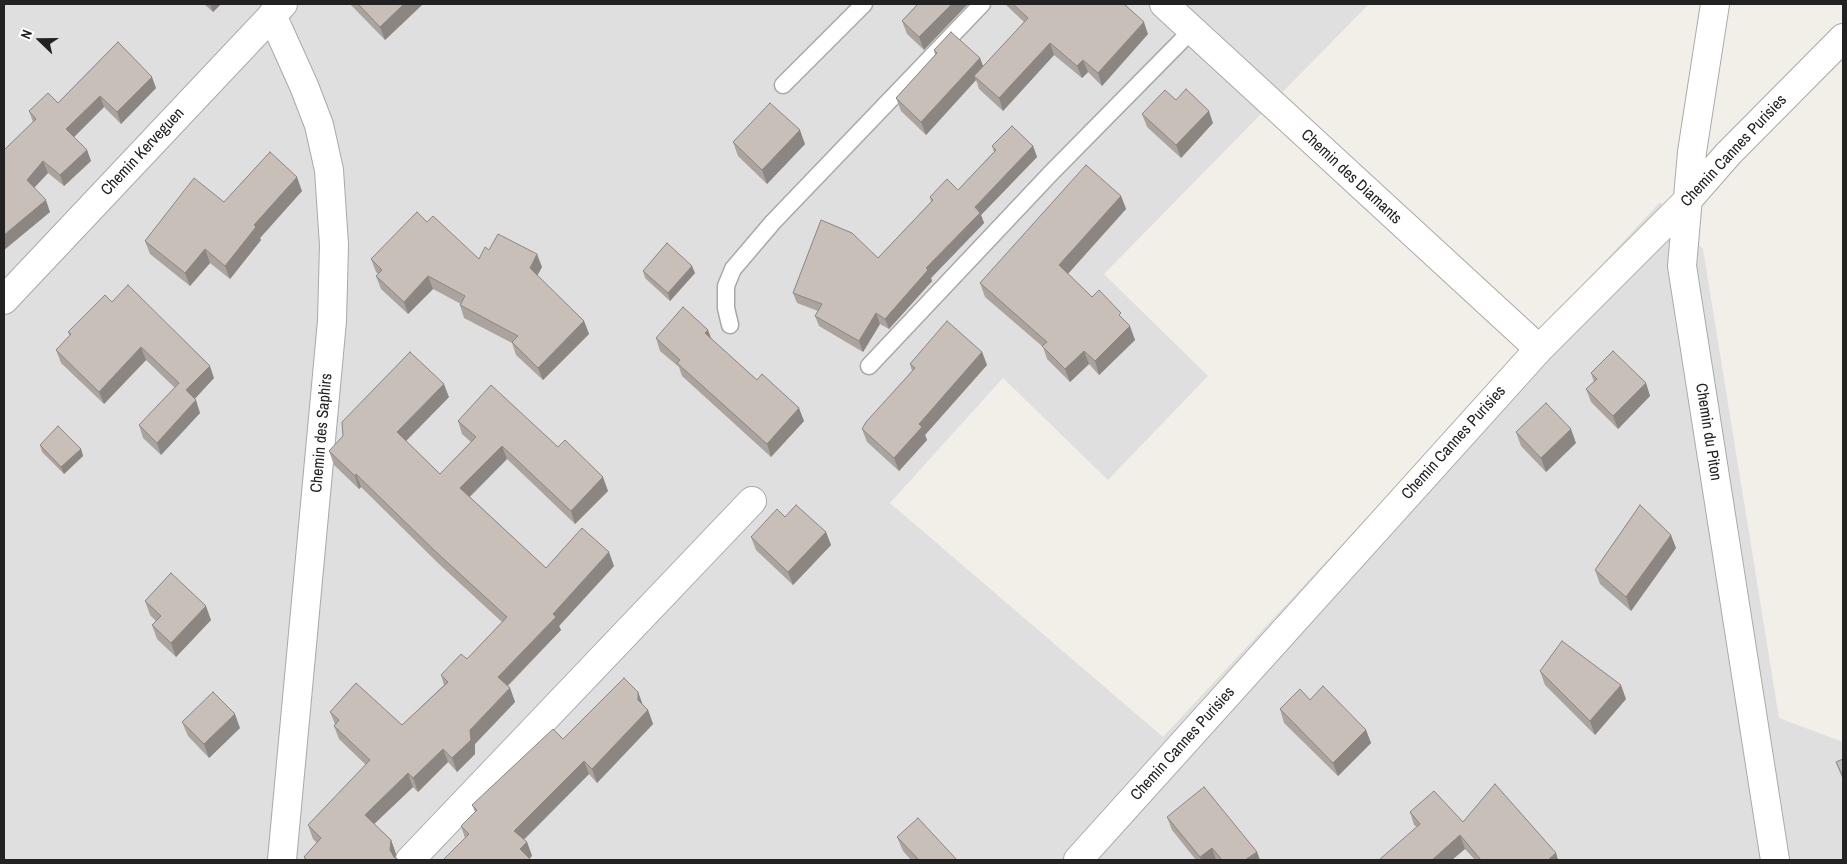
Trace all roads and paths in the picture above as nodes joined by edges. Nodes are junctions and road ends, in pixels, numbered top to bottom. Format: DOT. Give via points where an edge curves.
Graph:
graph roads {
  1 [pos="864,4"];
  2 [pos="982,4"];
  3 [pos="1164,4"];
  4 [pos="1715,4"];
  5 [pos="277,9"];
  6 [pos="1192,30"];
  7 [pos="1843,38"];
  8 [pos="783,85"];
  9 [pos="1686,202"];
  10 [pos="4,300"];
  11 [pos="730,325"];
  12 [pos="1539,349"];
  13 [pos="869,366"];
  14 [pos="752,501"];
  15 [pos="282,860"];
  16 [pos="410,860"];
  17 [pos="1078,860"];
  18 [pos="1774,860"];
  1 -- 8 [label="lane"];
  2 -- 11 [label="lane" via="773,222 733,269 726,286"];
  3 -- 6 [label="street, Chemin des Diamants"];
  4 -- 9 [label="street, Chemin du Piton"];
  5 -- 10 [label="street, Chemin Kerveguen"];
  5 -- 15 [label="street, Chemin des Saphirs" via="319,126 329,170 334,245 332,321"];
  6 -- 12 [label="street, Chemin des Diamants"];
  6 -- 13 [label="lane" via="1052,172"];
  7 -- 9 [label="street, Chemin Cannes Purisies" via="1728,154"];
  9 -- 12 [label="street, Chemin Cannes Purisies"];
  9 -- 18 [label="street, Chemin du Piton" via="1682,266"];
  12 -- 17 [label="street, Chemin Cannes Purisies"];
  14 -- 16 [label="street"];
}
